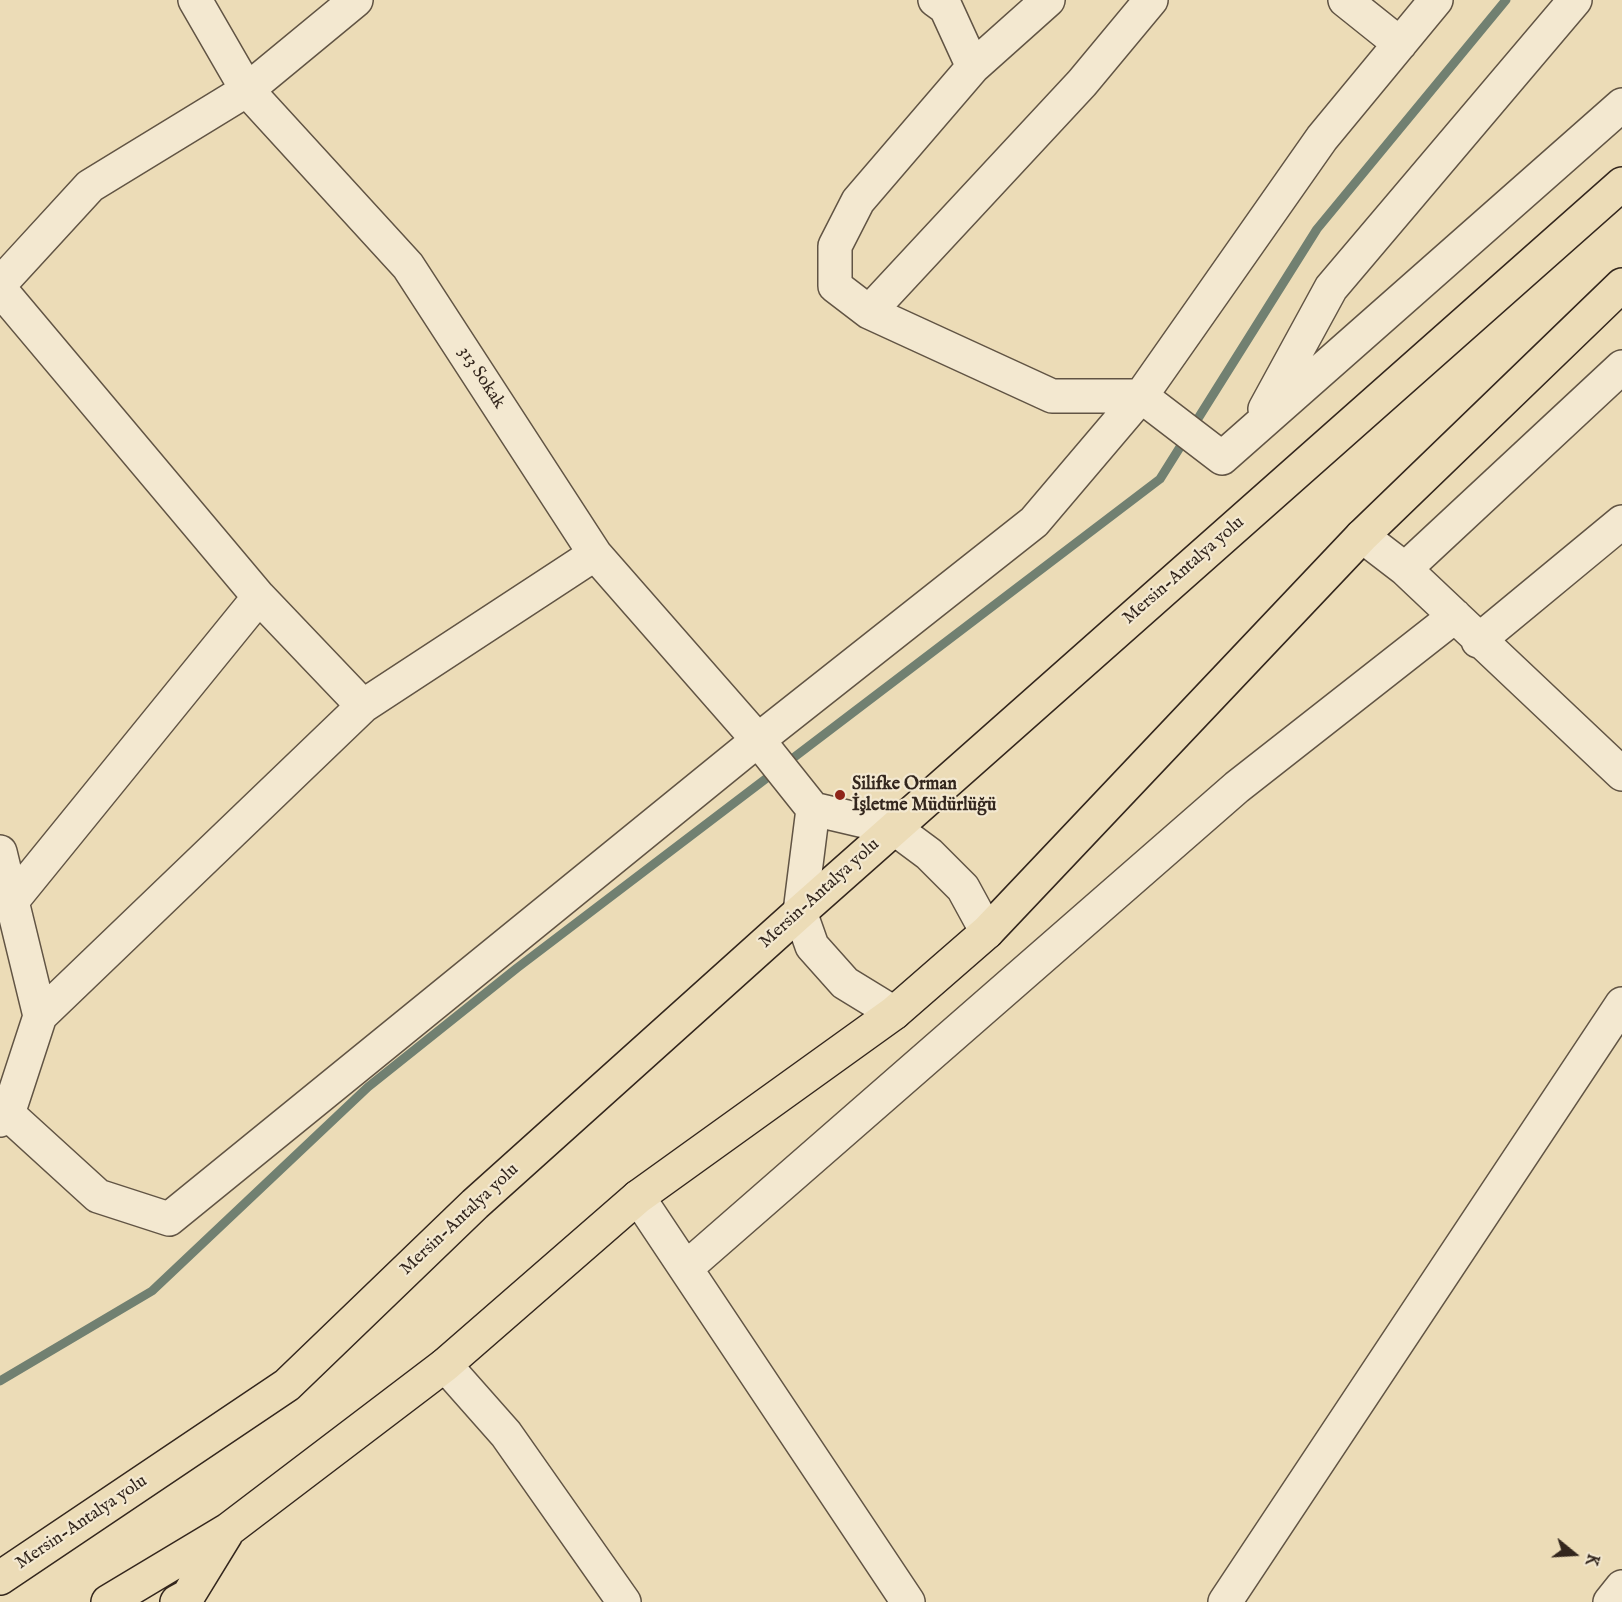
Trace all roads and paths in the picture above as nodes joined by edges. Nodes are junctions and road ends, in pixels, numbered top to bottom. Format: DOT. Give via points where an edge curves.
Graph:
graph roads {
  1 [pos="195,0"];
  2 [pos="356,0"];
  3 [pos="935,0"];
  4 [pos="1048,0"];
  5 [pos="1151,0"];
  6 [pos="1345,0"];
  7 [pos="1437,0"];
  8 [pos="1575,0"];
  9 [pos="1400,44"];
  10 [pos="973,67"];
  11 [pos="247,90"];
  12 [pos="1622,105"];
  13 [pos="1622,184"];
  14 [pos="1622,285"];
  15 [pos="0,286"];
  16 [pos="869,312"];
  17 [pos="1622,366"];
  18 [pos="1141,396"];
  19 [pos="1255,429"];
  20 [pos="1622,522"];
  21 [pos="1362,536"];
  22 [pos="595,554"];
  23 [pos="1405,569"];
  24 [pos="259,597"];
  25 [pos="1455,616"];
  26 [pos="1478,641"];
  27 [pos="363,706"];
  28 [pos="764,747"];
  29 [pos="1622,774"];
  30 [pos="805,799"];
  31 [pos="894,828"];
  32 [pos="0,852"];
  33 [pos="12,901"];
  34 [pos="800,912"];
  35 [pos="987,932"];
  36 [pos="1622,1004"];
  37 [pos="894,1012"];
  38 [pos="40,1016"];
  39 [pos="4,1117"];
  40 [pos="638,1197"];
  41 [pos="686,1268"];
  42 [pos="445,1365"];
  43 [pos="228,1530"];
  44 [pos="0,1578"];
  45 [pos="1622,1587"];
  46 [pos="108,1602"];
  47 [pos="177,1602"];
  48 [pos="624,1602"];
  49 [pos="908,1602"];
  50 [pos="1225,1602"];
  51 [pos="1610,1602"];
  1 -- 11 [label="street, 313 Sokak"];
  2 -- 11 [label="street"];
  3 -- 10 [label="street" via="946,8"];
  4 -- 10 [label="street"];
  5 -- 16 [label="street" via="1082,83"];
  6 -- 9 [label="street"];
  7 -- 9 [label="street"];
  8 -- 19 [label="street" via="1331,288"];
  9 -- 18 [label="street" via="1322,138"];
  10 -- 16 [label="street" via="858,201 836,246 835,286"];
  11 -- 15 [label="street" via="90,186"];
  11 -- 22 [label="street, 313 Sokak" via="408,266"];
  12 -- 19 [label="street"];
  13 -- 31 [label="highway, Mersin-Antalya yolu"];
  14 -- 21 [label="highway"];
  15 -- 24 [label="street"];
  16 -- 18 [label="street" via="1052,396"];
  17 -- 23 [label="street"];
  18 -- 19 [label="street" via="1222,458"];
  18 -- 28 [label="street" via="1034,522"];
  20 -- 26 [label="street"];
  21 -- 23 [label="street"];
  21 -- 35 [label="highway"];
  22 -- 27 [label="street"];
  22 -- 28 [label="street, 313 Sokak"];
  23 -- 25 [label="street"];
  24 -- 27 [label="street"];
  24 -- 33 [label="street"];
  25 -- 26 [label="street"];
  25 -- 41 [label="street" via="1237,787"];
  26 -- 29 [label="street"];
  27 -- 38 [label="street"];
  28 -- 30 [label="street, 313 Sokak"];
  28 -- 39 [label="street" via="169,1220 98,1196"];
  30 -- 31 [label="street"];
  30 -- 34 [label="street"];
  31 -- 34 [label="highway, Mersin-Antalya yolu"];
  31 -- 35 [label="street" via="930,854 963,888"];
  32 -- 33 [label="street"];
  33 -- 38 [label="street"];
  34 -- 37 [label="street" via="812,946 845,983"];
  34 -- 44 [label="highway, Mersin-Antalya yolu" via="475,1204 287,1385"];
  35 -- 37 [label="highway"];
  36 -- 50 [label="street"];
  37 -- 40 [label="highway"];
  38 -- 39 [label="street"];
  40 -- 41 [label="street"];
  40 -- 42 [label="highway"];
  41 -- 49 [label="street"];
  42 -- 43 [label="highway"];
  42 -- 48 [label="street" via="506,1434"];
  43 -- 46 [label="highway"];
  43 -- 47 [label="highway" via="188,1596"];
  45 -- 51 [label="street"];
}
